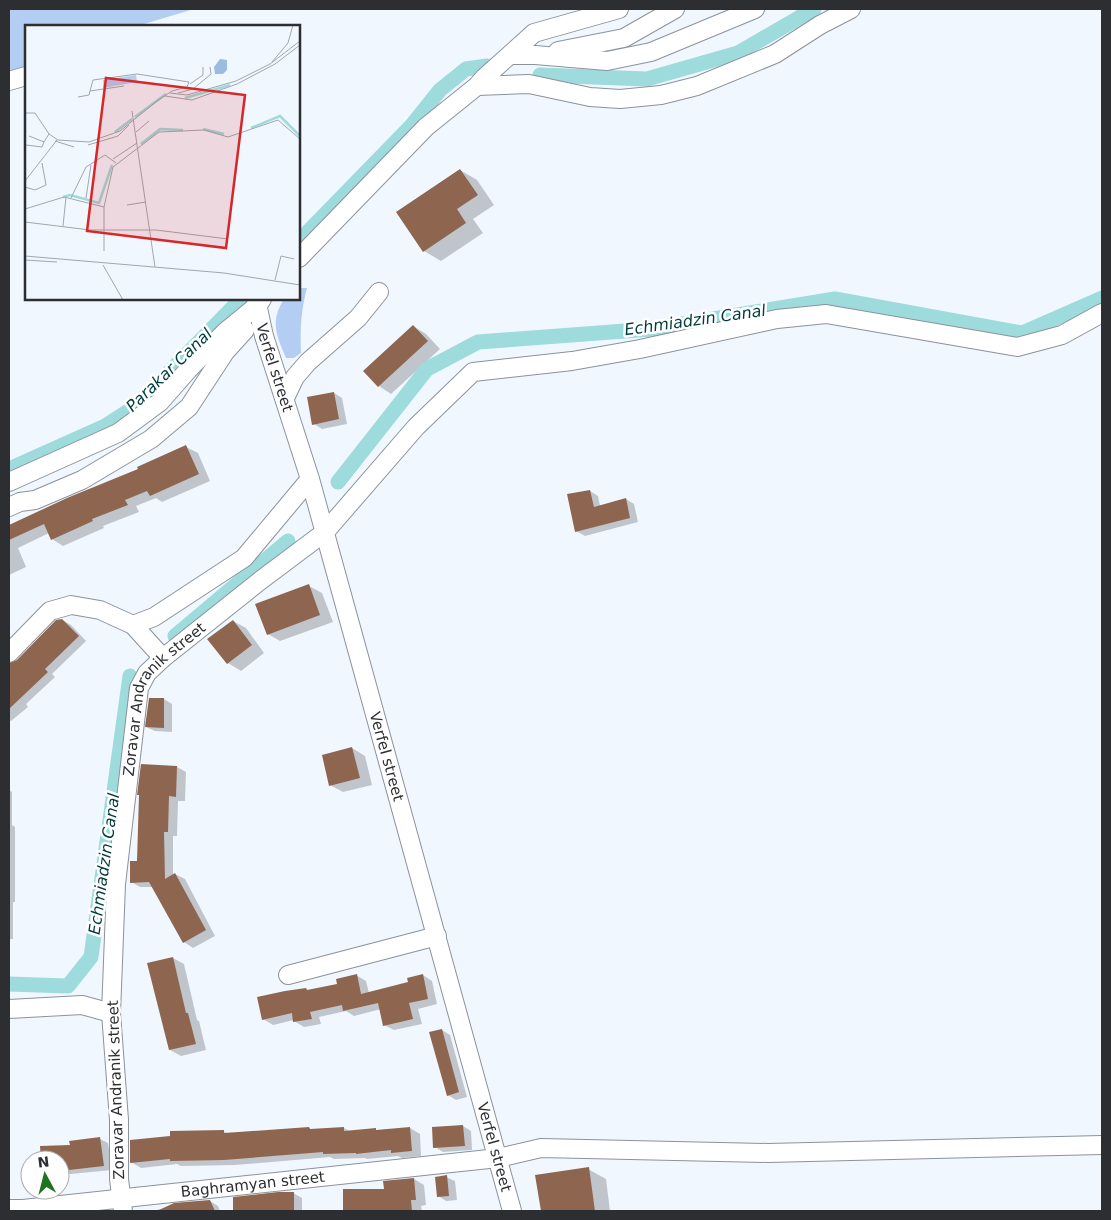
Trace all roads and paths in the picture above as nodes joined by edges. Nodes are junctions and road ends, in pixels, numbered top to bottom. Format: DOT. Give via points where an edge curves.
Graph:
graph roads {
  1 [pos="619,9"];
  2 [pos="676,9"];
  3 [pos="755,9"];
  4 [pos="852,9"];
  5 [pos="511,55"];
  6 [pos="536,55"];
  7 [pos="25,76"];
  8 [pos="9,81"];
  9 [pos="477,86"];
  10 [pos="300,257"];
  11 [pos="379,292"];
  12 [pos="259,301"];
  13 [pos="1102,313"];
  14 [pos="245,330"];
  15 [pos="225,332"];
  16 [pos="264,336"];
  17 [pos="285,398"];
  18 [pos="310,478"];
  19 [pos="9,482"];
  20 [pos="9,507"];
  21 [pos="325,532"];
  22 [pos="246,559"];
  23 [pos="270,570"];
  24 [pos="133,624"];
  25 [pos="9,653"];
  26 [pos="163,658"];
  27 [pos="437,936"];
  28 [pos="288,976"];
  29 [pos="9,1010"];
  30 [pos="111,1013"];
  31 [pos="1102,1144"];
  32 [pos="498,1158"];
  33 [pos="122,1205"];
  34 [pos="9,1208"];
  35 [pos="512,1211"];
  1 -- 5 [label="street" via="534,33"];
  2 -- 6 [label="street" via="624,38"];
  3 -- 6 [label="street" via="651,52 607,61"];
  4 -- 9 [label="street" via="768,57 697,86 661,95 590,98 529,84"];
  5 -- 6 [label="street"];
  5 -- 9 [label="street"];
  7 -- 8 [label="street"];
  9 -- 10 [label="street" via="426,127"];
  11 -- 17 [label="street" via="358,318 308,362 295,377"];
  12 -- 15 [label="street"];
  12 -- 16 [label="street, Verfel street"];
  13 -- 21 [label="street, Zoravar Andranik street" via="1062,335 1017,347 826,314 777,319 572,361 473,372 416,427"];
  14 -- 15 [label="street"];
  14 -- 16 [label="street"];
  14 -- 20 [label="street" via="225,352 189,407 151,439 82,480"];
  15 -- 19 [label="street" via="160,402 118,433"];
  16 -- 17 [label="street, Verfel street"];
  17 -- 18 [label="street, Verfel street"];
  18 -- 21 [label="street, Verfel street"];
  18 -- 22 [label="street"];
  21 -- 23 [label="street, Zoravar Andranik street"];
  21 -- 27 [label="street, Verfel street"];
  22 -- 23 [label="street"];
  22 -- 24 [label="street" via="154,617"];
  23 -- 26 [label="street, Zoravar Andranik street"];
  24 -- 25 [label="street" via="100,610 71,605 50,611"];
  24 -- 26 [label="street"];
  26 -- 30 [label="street, Zoravar Andranik street" via="147,673 139,688 116,884"];
  27 -- 28 [label="street"];
  27 -- 32 [label="street, Verfel street"];
  29 -- 30 [label="street" via="82,1005"];
  30 -- 33 [label="street, Zoravar Andranik street"];
  31 -- 32 [label="street, Baghramyan street" via="768,1153 540,1148"];
  32 -- 33 [label="street, Baghramyan street"];
  32 -- 35 [label="street, Verfel street"];
  33 -- 34 [label="street, Baghramyan street"];
}
